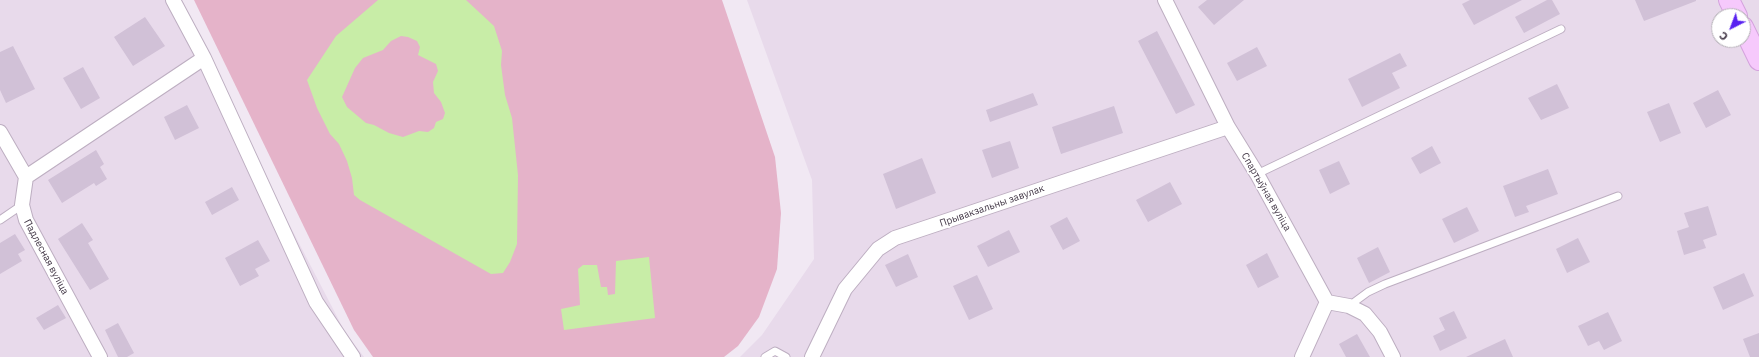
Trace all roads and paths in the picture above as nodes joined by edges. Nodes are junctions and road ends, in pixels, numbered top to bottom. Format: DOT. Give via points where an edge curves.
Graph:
graph roads {
  1 [pos="173,0"];
  2 [pos="1170,2"];
  3 [pos="1561,29"];
  4 [pos="1751,44"];
  5 [pos="204,58"];
  6 [pos="1759,60"];
  7 [pos="1228,127"];
  8 [pos="0,132"];
  9 [pos="1258,174"];
  10 [pos="26,177"];
  11 [pos="1618,196"];
  12 [pos="22,205"];
  13 [pos="0,220"];
  14 [pos="1327,302"];
  15 [pos="1349,306"];
  16 [pos="100,357"];
  17 [pos="353,357"];
  18 [pos="765,357"];
  19 [pos="786,357"];
  20 [pos="812,357"];
  21 [pos="1302,357"];
  22 [pos="1393,357"];
  1 -- 5 [label="street"];
  2 -- 7 [label="street, Спартыўная вуліца"];
  3 -- 9 [label="lane"];
  4 -- 6 [label="street"];
  5 -- 10 [label="street"];
  5 -- 17 [label="street" via="316,302"];
  7 -- 9 [label="street, Спартыўная вуліца"];
  7 -- 20 [label="street, Прывакзальны завулак" via="895,238 878,249 845,289"];
  8 -- 10 [label="street"];
  9 -- 14 [label="street, Спартыўная вуліца"];
  10 -- 12 [label="street, Падлесная вуліца"];
  11 -- 15 [label="lane" via="1385,284 1368,292"];
  12 -- 13 [label="lane"];
  12 -- 16 [label="street, Падлесная вуліца" via="26,220"];
  14 -- 15 [label="street"];
  14 -- 21 [label="street"];
  15 -- 22 [label="street" via="1365,314 1380,332"];
  18 -- 19 [label="lane" via="775,351"];
}
